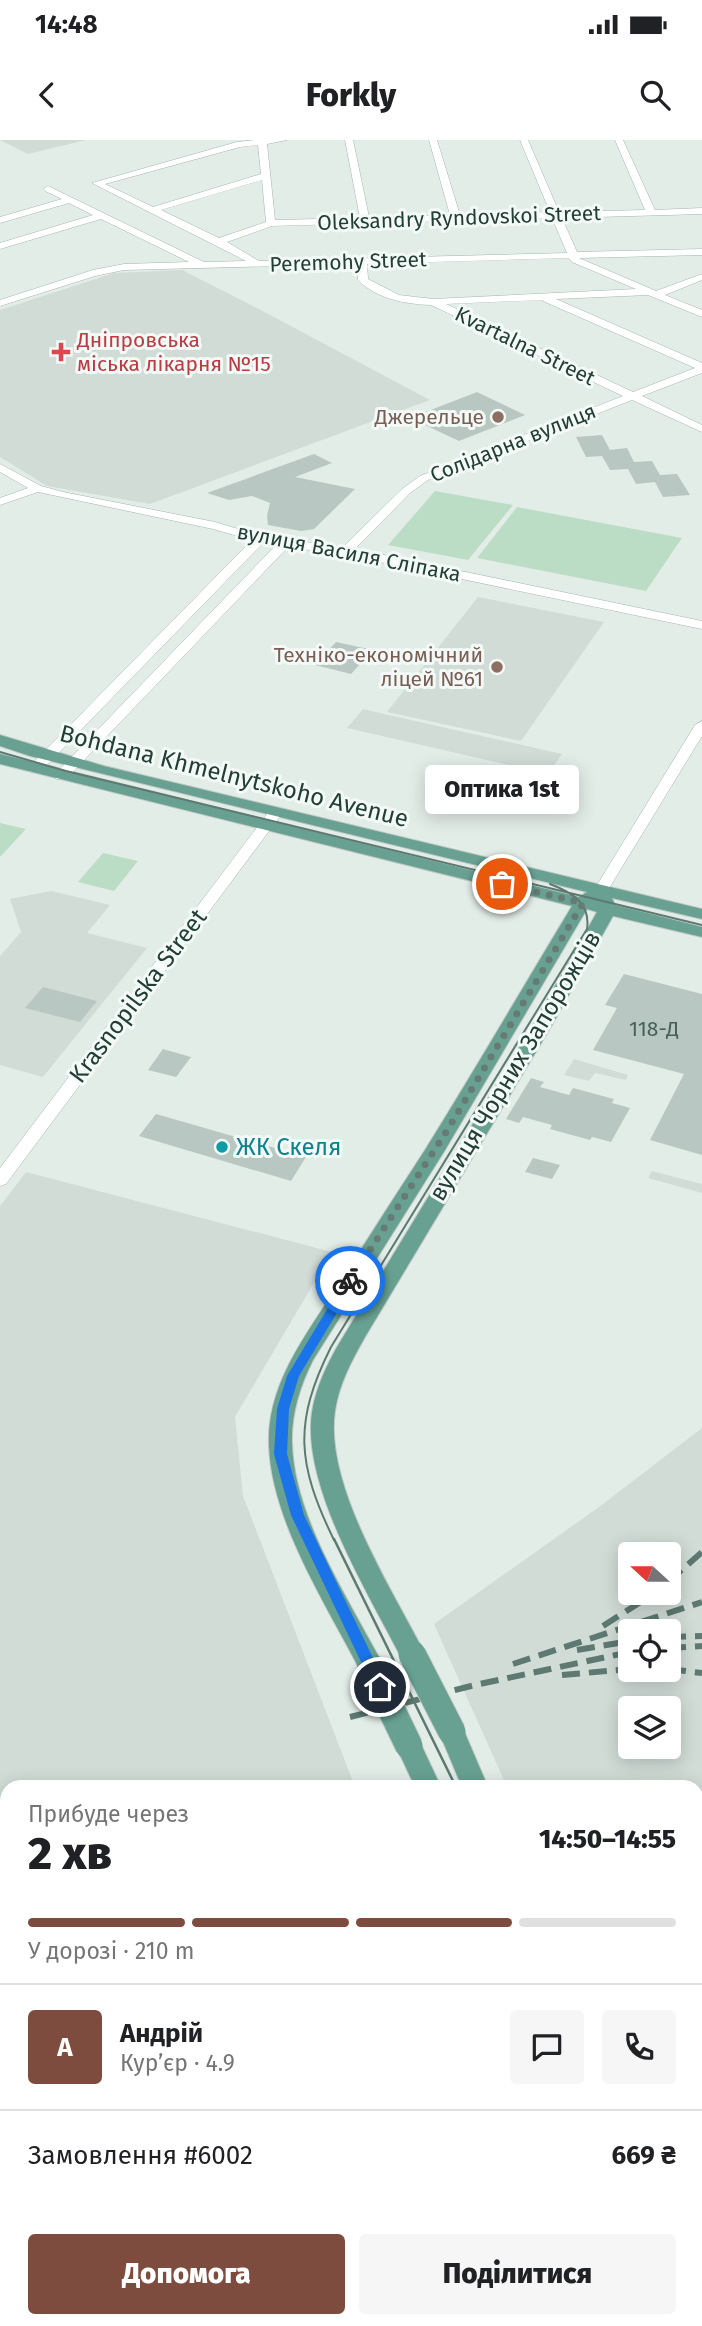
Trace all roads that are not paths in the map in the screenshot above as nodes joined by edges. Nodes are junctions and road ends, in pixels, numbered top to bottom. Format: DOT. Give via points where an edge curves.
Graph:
graph roads {
  1 [pos="284,140"];
  2 [pos="349,140"];
  3 [pos="433,140"];
  4 [pos="524,140"];
  5 [pos="618,140"];
  6 [pos="262,142"];
  7 [pos="264,176"];
  8 [pos="48,189"];
  9 [pos="70,200"];
  10 [pos="152,210"];
  11 [pos="702,211"];
  12 [pos="651,212"];
  13 [pos="103,215"];
  14 [pos="556,215"];
  15 [pos="456,218"];
  16 [pos="0,220"];
  17 [pos="365,220"];
  18 [pos="271,223"];
  19 [pos="220,242"];
  20 [pos="0,246"];
  21 [pos="702,252"];
  22 [pos="573,256"];
  23 [pos="362,262"];
  24 [pos="258,264"];
  25 [pos="203,265"];
  26 [pos="702,277"];
  27 [pos="651,293"];
  28 [pos="540,296"];
  29 [pos="433,302"];
  30 [pos="0,303"];
  31 [pos="702,314"];
  32 [pos="702,368"];
  33 [pos="631,396"];
  34 [pos="702,429"];
  35 [pos="0,467"];
  36 [pos="37,488"];
  37 [pos="0,502"];
  38 [pos="260,539"];
  39 [pos="285,543"];
  40 [pos="346,551"];
  41 [pos="702,625"];
  42 [pos="702,725"];
  43 [pos="0,740"];
  44 [pos="47,756"];
  45 [pos="0,759"];
  46 [pos="74,763"];
  47 [pos="35,769"];
  48 [pos="61,776"];
  49 [pos="271,819"];
  50 [pos="604,899"];
  51 [pos="583,903"];
  52 [pos="702,914"];
  53 [pos="702,932"];
  54 [pos="523,1005"];
  55 [pos="549,1011"];
  56 [pos="0,1180"];
  57 [pos="425,1780"];
  58 [pos="472,1780"];
  1 -- 6 [label="street"];
  2 -- 17 [label="street"];
  3 -- 15 [label="street"];
  4 -- 14 [label="street"];
  5 -- 12 [label="street"];
  6 -- 7 [label="street"];
  6 -- 10 [label="street" via="97,183"];
  7 -- 10 [label="street"];
  7 -- 18 [label="street"];
  8 -- 9 [label="street"];
  9 -- 13 [label="street"];
  9 -- 16 [label="street"];
  10 -- 19 [label="street"];
  11 -- 12 [label="street, Oleksandry Ryndovskoi Street"];
  12 -- 14 [label="street, Oleksandry Ryndovskoi Street"];
  13 -- 20 [label="street"];
  13 -- 25 [label="street"];
  14 -- 15 [label="street, Oleksandry Ryndovskoi Street"];
  14 -- 22 [label="street"];
  15 -- 17 [label="street, Oleksandry Ryndovskoi Street"];
  17 -- 18 [label="street, Oleksandry Ryndovskoi Street"];
  18 -- 19 [label="street, Oleksandry Ryndovskoi Street"];
  19 -- 24 [label="street"];
  21 -- 22 [label="street, Peremohy Street"];
  22 -- 23 [label="street, Peremohy Street"];
  22 -- 27 [label="street"];
  23 -- 24 [label="street, Peremohy Street"];
  23 -- 29 [label="street, Kvartalna Street" via="363,281 376,291"];
  24 -- 25 [label="street, Peremohy Street"];
  25 -- 30 [label="street, Peremohy Street" via="107,270"];
  26 -- 27 [label="street"];
  27 -- 28 [label="street"];
  27 -- 31 [label="street"];
  28 -- 29 [label="street"];
  28 -- 32 [label="street"];
  29 -- 33 [label="street, Kvartalna Street"];
  32 -- 33 [label="street, Солідарна вулиця"];
  33 -- 34 [label="street, Kvartalna Street"];
  33 -- 40 [label="street, Солідарна вулиця" via="424,478"];
  35 -- 36 [label="street, вулиця Василя Сліпака"];
  36 -- 37 [label="street"];
  36 -- 38 [label="street, вулиця Василя Сліпака"];
  38 -- 39 [label="street, вулиця Василя Сліпака"];
  38 -- 44 [label="street"];
  39 -- 40 [label="street, вулиця Василя Сліпака"];
  39 -- 46 [label="street"];
  40 -- 41 [label="street, вулиця Василя Сліпака"];
  42 -- 50 [label="street"];
  43 -- 44 [label="main road, Bohdana Khmelnytskoho Avenue"];
  44 -- 46 [label="main road, Bohdana Khmelnytskoho Avenue"];
  44 -- 47 [label="street"];
  45 -- 47 [label="main road, Bohdana Khmelnytskoho Avenue"];
  46 -- 48 [label="street"];
  46 -- 49 [label="main road, Bohdana Khmelnytskoho Avenue"];
  47 -- 48 [label="main road, Bohdana Khmelnytskoho Avenue"];
  48 -- 49 [label="main road, Bohdana Khmelnytskoho Avenue"];
  49 -- 50 [label="main road, Bohdana Khmelnytskoho Avenue"];
  49 -- 51 [label="main road, Bohdana Khmelnytskoho Avenue"];
  49 -- 56 [label="street, Krasnopilska Street"];
  50 -- 51 [label="main road, Bohdana Khmelnytskoho Avenue"];
  50 -- 52 [label="main road, Bohdana Khmelnytskoho Avenue"];
  50 -- 53 [label="main road, Bohdana Khmelnytskoho Avenue"];
  50 -- 55 [label="main road, вулиця Чорних Запорожців"];
  51 -- 54 [label="main road, вулиця Чорних Запорожців"];
  54 -- 55 [label="main road"];
  54 -- 57 [label="main road, вулиця Чорних Запорожців, bridge" via="303,1358 283,1409 280,1454 294,1504"];
  55 -- 58 [label="main road, вулиця Чорних Запорожців, bridge" via="337,1368 325,1400 321,1431 337,1496 358,1547"];
}
